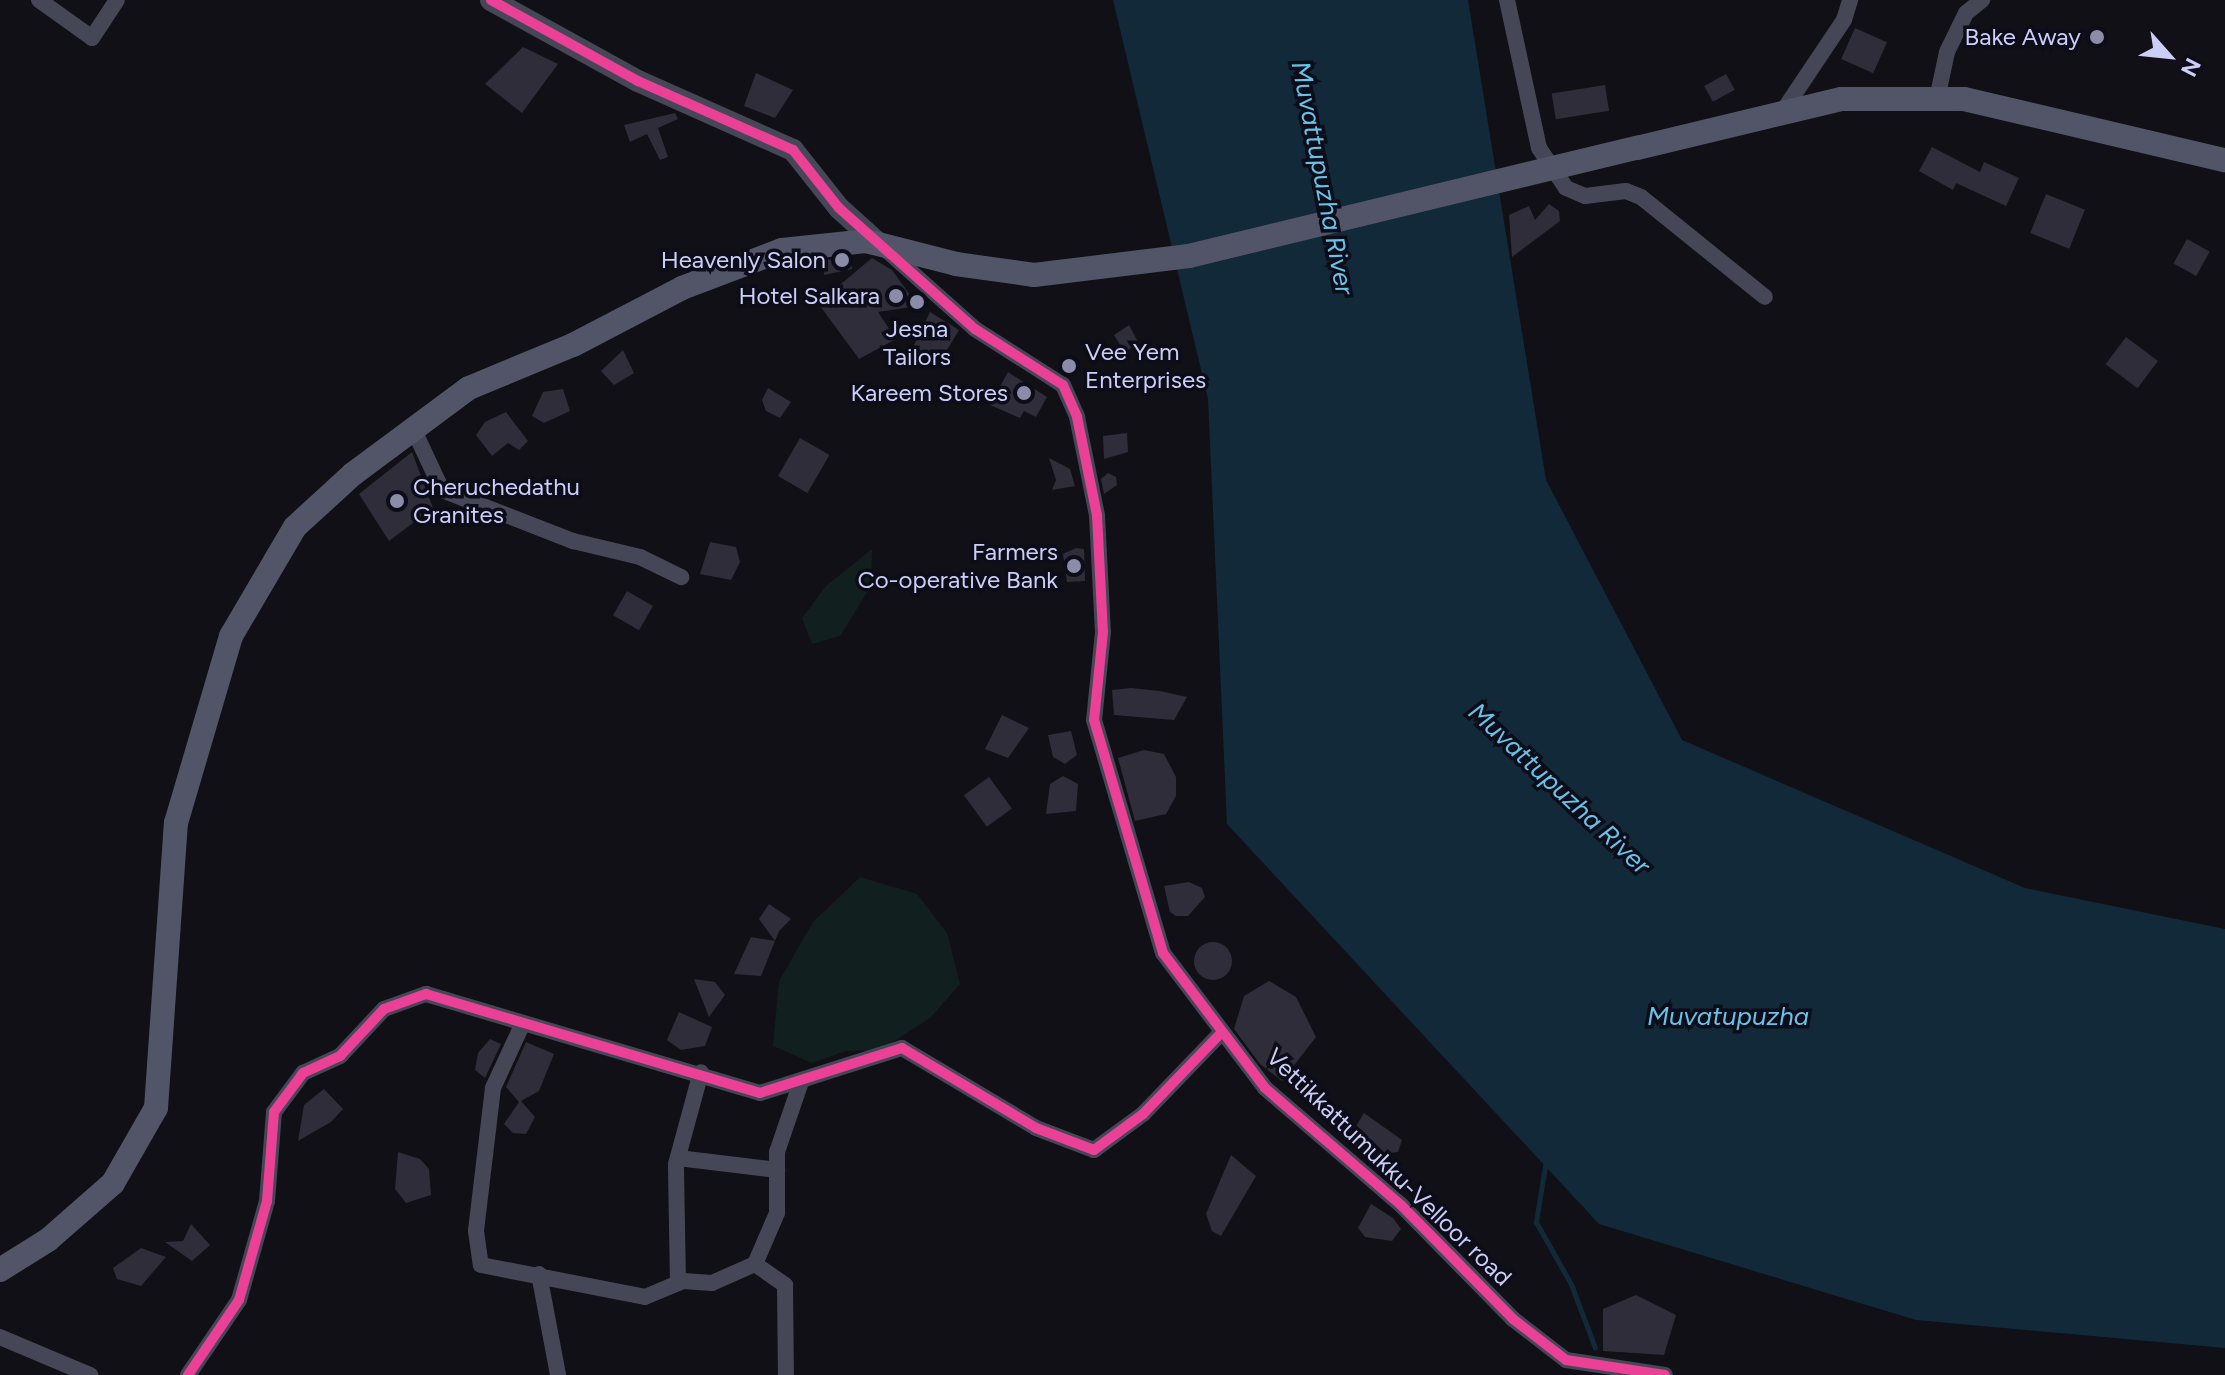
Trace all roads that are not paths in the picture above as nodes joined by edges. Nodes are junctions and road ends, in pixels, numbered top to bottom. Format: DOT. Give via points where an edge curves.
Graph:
graph roads {
  1 [pos="39,0"];
  2 [pos="117,0"];
  3 [pos="491,0"];
  4 [pos="1507,0"];
  5 [pos="1850,0"];
  6 [pos="1982,0"];
  7 [pos="1937,99"];
  8 [pos="1780,115"];
  9 [pos="2225,160"];
  10 [pos="879,244"];
  11 [pos="1765,297"];
  12 [pos="412,426"];
  13 [pos="681,577"];
  14 [pos="523,1023"];
  15 [pos="1222,1032"];
  16 [pos="701,1072"];
  17 [pos="801,1082"];
  18 [pos="678,1158"];
  19 [pos="777,1170"];
  20 [pos="755,1264"];
  21 [pos="0,1270"];
  22 [pos="539,1274"];
  23 [pos="678,1283"];
  24 [pos="0,1337"];
  25 [pos="90,1375"];
  26 [pos="188,1375"];
  27 [pos="558,1375"];
  28 [pos="786,1375"];
  29 [pos="1665,1375"];
  1 -- 2 [label="street" via="92,38"];
  3 -- 10 [label="street" via="638,81 793,150 839,208"];
  4 -- 11 [label="street" via="1539,148 1566,188 1585,196 1626,191 1641,197"];
  5 -- 8 [label="street" via="1844,20"];
  6 -- 7 [label="street" via="1966,13 1947,52"];
  7 -- 8 [label="main road" via="1841,99"];
  7 -- 9 [label="main road" via="1964,99"];
  8 -- 10 [label="main road, bridge" via="1189,256 1034,275 956,264"];
  10 -- 12 [label="main road" via="782,250 682,288 573,345 469,388"];
  10 -- 15 [label="street, Vettikkattumukku-Velloor road" via="975,329 1054,378 1068,396 1097,515 1103,632 1094,720 1163,953"];
  12 -- 13 [label="street" via="442,490 573,541 640,557"];
  12 -- 21 [label="main road" via="295,527 231,636 176,823 156,1108 113,1183 48,1240"];
  14 -- 16 [label="street"];
  14 -- 22 [label="street" via="493,1088 476,1231 481,1265"];
  14 -- 26 [label="street" via="426,994 384,1009 340,1056 303,1073 274,1112 267,1201 239,1300"];
  15 -- 17 [label="street" via="1143,1114 1094,1150 1036,1128 902,1048 853,1060"];
  15 -- 29 [label="street, Vettikkattumukku-Velloor road" via="1265,1088 1401,1205 1513,1319 1566,1360"];
  16 -- 17 [label="street" via="760,1093"];
  16 -- 18 [label="street"];
  17 -- 19 [label="street" via="777,1152"];
  18 -- 19 [label="street"];
  18 -- 23 [label="street"];
  19 -- 20 [label="street" via="777,1213"];
  20 -- 23 [label="street" via="712,1283"];
  20 -- 28 [label="street" via="785,1285"];
  22 -- 23 [label="street" via="645,1297"];
  22 -- 27 [label="street"];
  24 -- 25 [label="street"];
}
